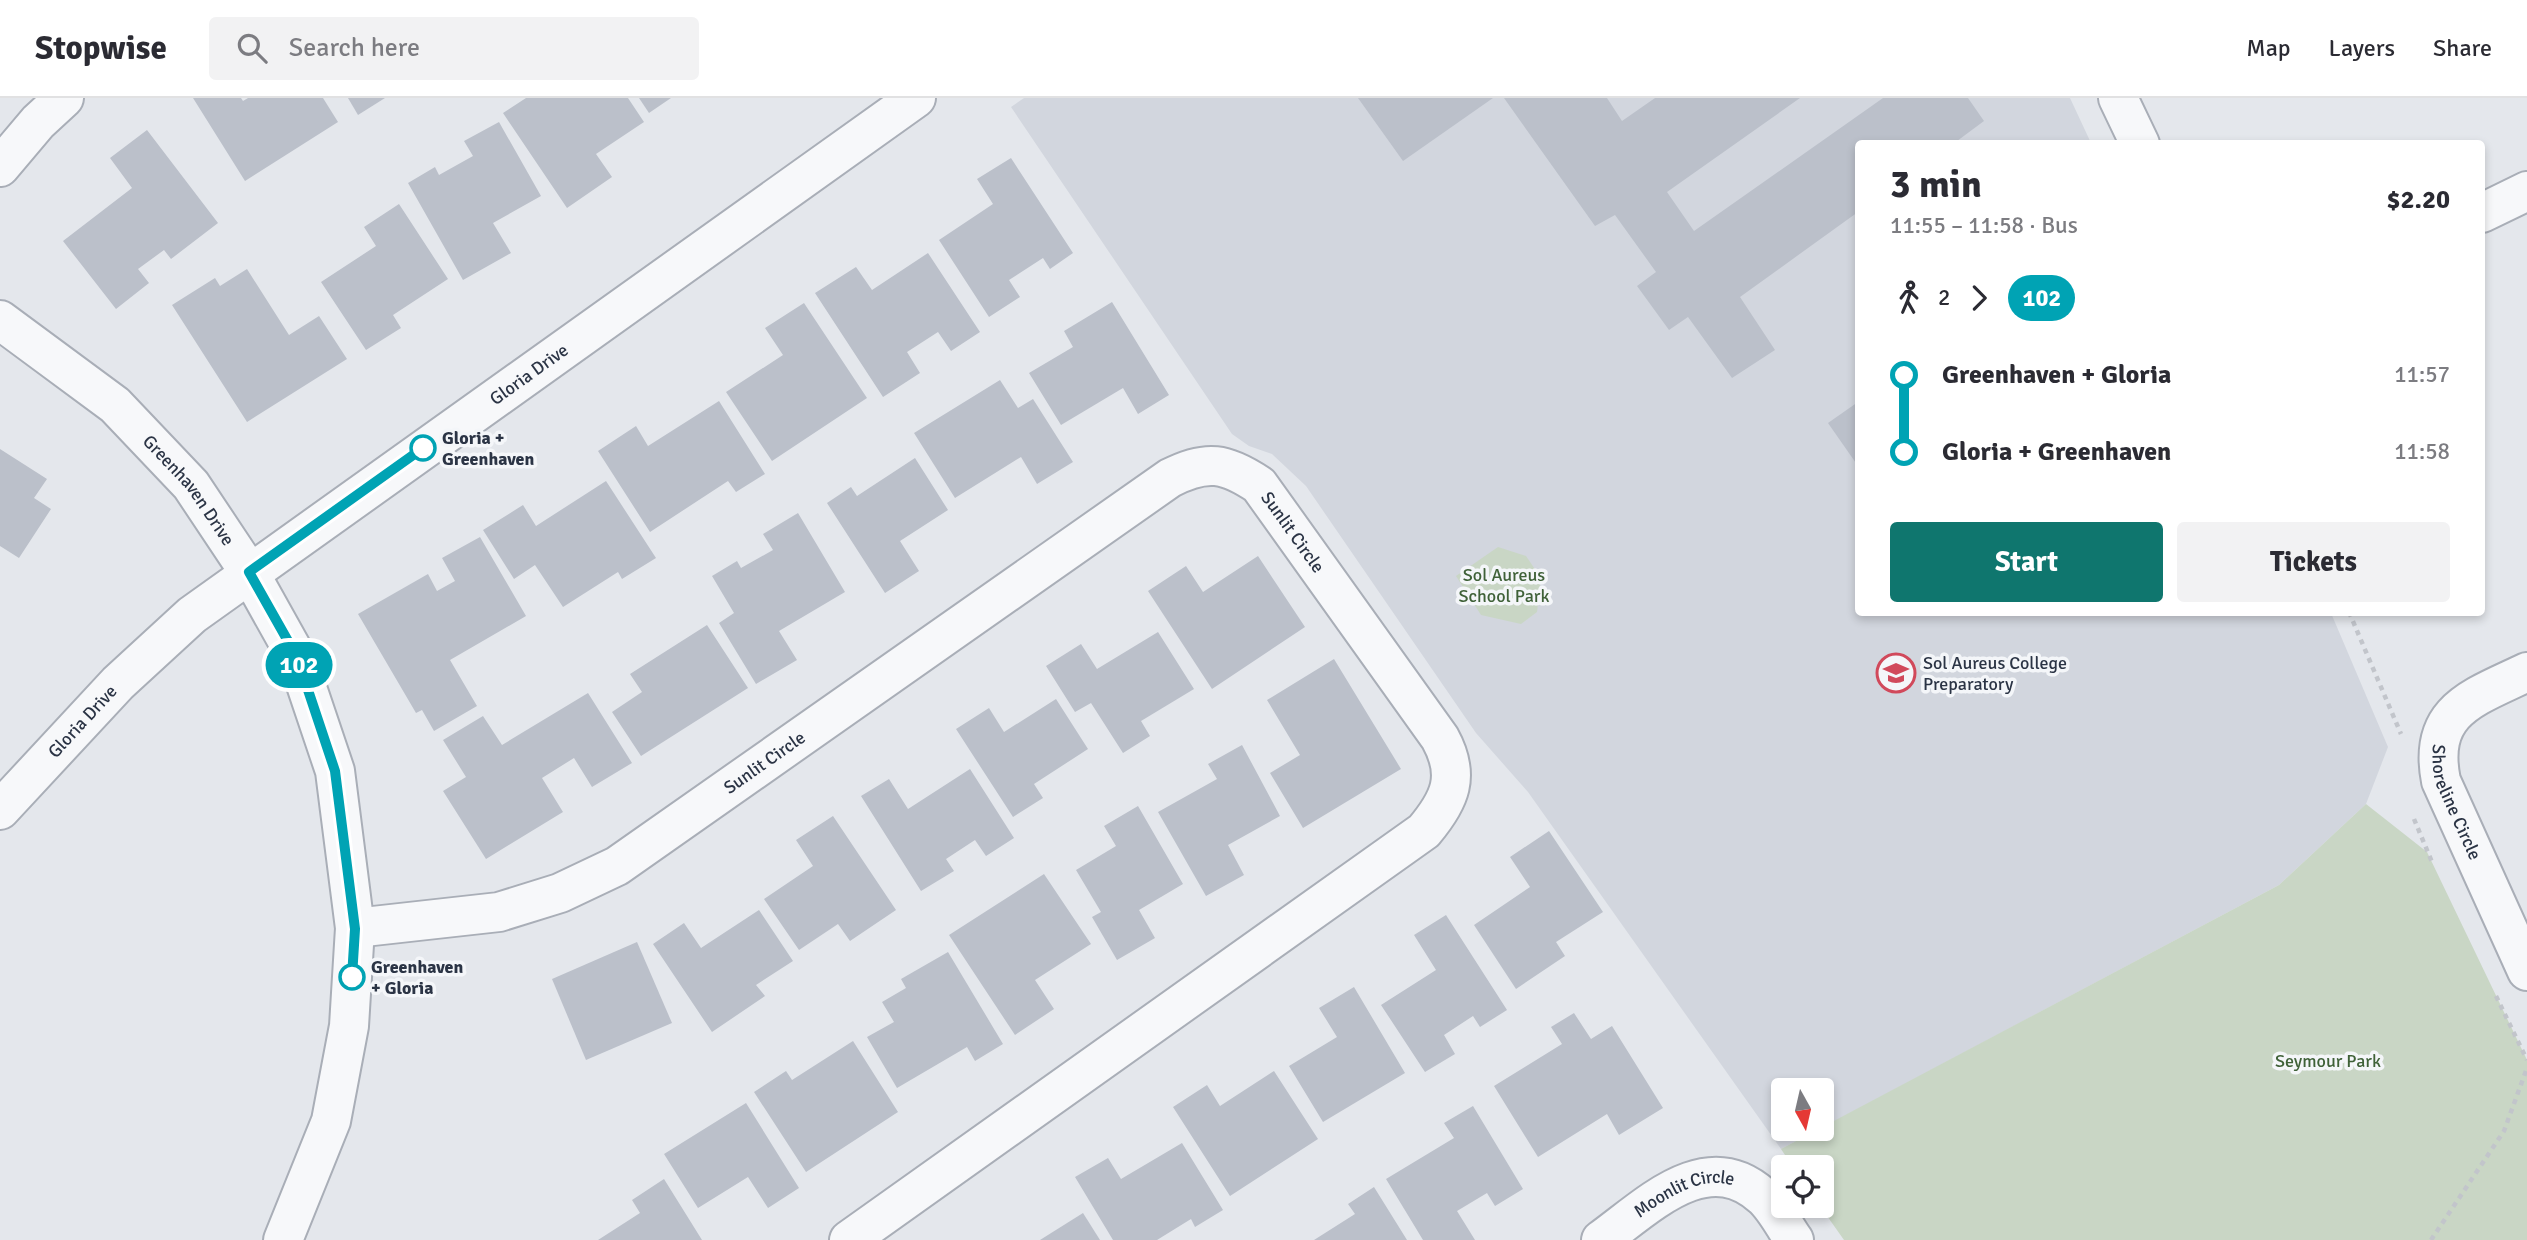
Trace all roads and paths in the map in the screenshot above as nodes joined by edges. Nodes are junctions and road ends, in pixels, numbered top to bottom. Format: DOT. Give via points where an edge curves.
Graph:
graph roads {
  1 [pos="64,98"];
  2 [pos="916,98"];
  3 [pos="2118,98"];
  4 [pos="2138,140"];
  5 [pos="0,167"];
  6 [pos="2527,191"];
  7 [pos="2485,212"];
  8 [pos="0,320"];
  9 [pos="249,572"];
  10 [pos="2351,616"];
  11 [pos="2527,672"];
  12 [pos="2401,736"];
  13 [pos="0,810"];
  14 [pos="355,929"];
  15 [pos="2527,971"];
  16 [pos="2527,1069"];
  17 [pos="283,1240"];
  18 [pos="849,1240"];
  19 [pos="1601,1240"];
  20 [pos="1794,1240"];
  21 [pos="2431,1240"];
  1 -- 5 [label="street"];
  2 -- 9 [label="street, Gloria Drive"];
  3 -- 4 [label="street"];
  6 -- 7 [label="street"];
  8 -- 9 [label="street, Greenhaven Drive" via="115,405 191,485"];
  9 -- 13 [label="street, Gloria Drive" via="192,615 118,683"];
  9 -- 14 [label="street, Greenhaven Drive" via="297,657 335,771"];
  10 -- 12 [label="path"];
  11 -- 15 [label="street, Shoreline Circle" via="2466,701 2440,735 2437,759 2441,781"];
  14 -- 17 [label="street, Greenhaven Drive" via="349,1026 331,1121"];
  14 -- 18 [label="street, Sunlit Circle" via="499,912 560,893 617,866 1170,478 1211,465 1235,469 1259,485 1440,738 1451,772 1450,792 1442,810 1424,831"];
  16 -- 21 [label="path" via="2504,1131"];
  19 -- 20 [label="street, Moonlit Circle" via="1676,1186 1698,1177 1722,1176 1743,1182 1764,1197"];
}
